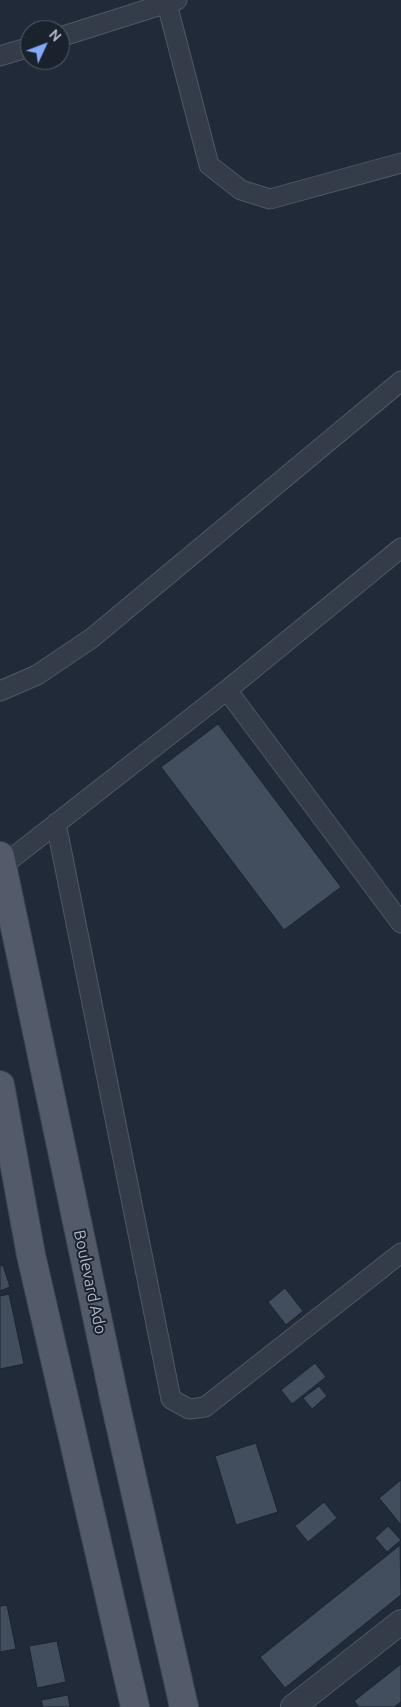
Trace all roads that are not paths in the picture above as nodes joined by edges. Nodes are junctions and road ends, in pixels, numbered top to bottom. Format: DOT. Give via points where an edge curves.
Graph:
graph roads {
  1 [pos="170,1"];
  2 [pos="70,34"];
  3 [pos="20,50"];
  4 [pos="0,56"];
  5 [pos="401,163"];
  6 [pos="401,381"];
  7 [pos="401,548"];
  8 [pos="227,690"];
  9 [pos="0,691"];
  10 [pos="56,823"];
  11 [pos="1,863"];
  12 [pos="401,923"];
  13 [pos="0,1085"];
  14 [pos="401,1253"];
  15 [pos="401,1622"];
  16 [pos="136,1707"];
  17 [pos="184,1707"];
  18 [pos="293,1707"];
  1 -- 2 [label="street"];
  1 -- 5 [label="street" via="210,165 241,190 270,199"];
  3 -- 4 [label="street"];
  6 -- 9 [label="street" via="92,638 37,675"];
  7 -- 8 [label="street"];
  8 -- 10 [label="street"];
  8 -- 12 [label="street"];
  10 -- 11 [label="street"];
  10 -- 14 [label="street" via="171,1399 188,1409 205,1407"];
  11 -- 17 [label="main road, Boulevard Ado" via="115,1402"];
  13 -- 16 [label="main road" via="31,1255"];
  15 -- 18 [label="street"];
}
